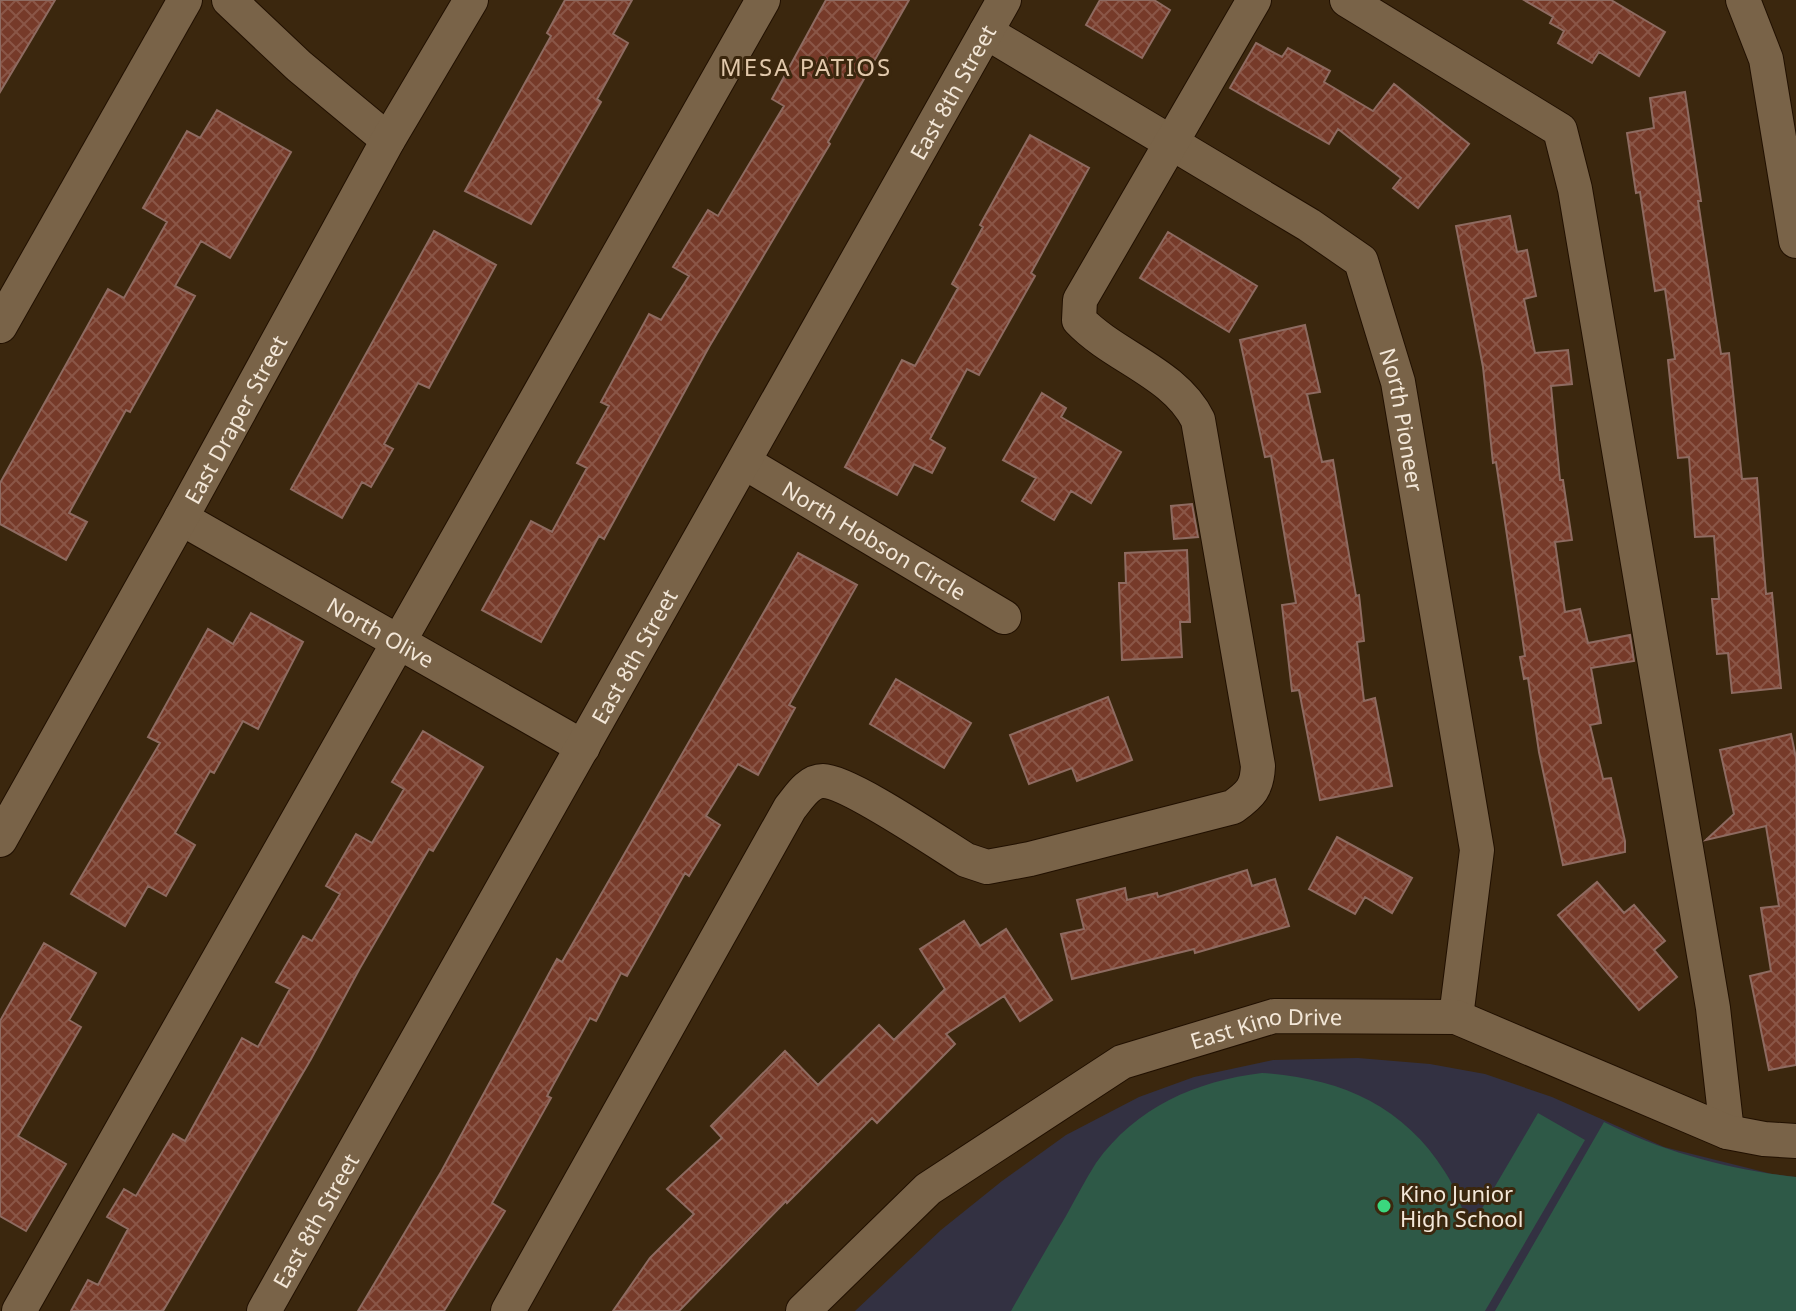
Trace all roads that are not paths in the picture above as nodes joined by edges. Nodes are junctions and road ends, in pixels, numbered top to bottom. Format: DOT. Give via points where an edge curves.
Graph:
graph roads {
  1 [pos="185,0"];
  2 [pos="229,0"];
  3 [pos="471,0"];
  4 [pos="763,0"];
  5 [pos="1004,0"];
  6 [pos="1254,0"];
  7 [pos="1347,0"];
  8 [pos="1743,0"];
  9 [pos="986,32"];
  10 [pos="388,140"];
  11 [pos="1170,142"];
  12 [pos="1796,241"];
  13 [pos="0,326"];
  14 [pos="744,462"];
  15 [pos="181,518"];
  16 [pos="1004,617"];
  17 [pos="398,640"];
  18 [pos="583,747"];
  19 [pos="0,840"];
  20 [pos="1456,1017"];
  21 [pos="1727,1132"];
  22 [pos="1796,1141"];
  23 [pos="19,1311"];
  24 [pos="264,1311"];
  25 [pos="508,1311"];
  26 [pos="803,1311"];
  1 -- 13 [label="street"];
  2 -- 10 [label="street"];
  3 -- 10 [label="street, East Draper Street"];
  4 -- 17 [label="street"];
  5 -- 9 [label="street, East 8th Street"];
  6 -- 11 [label="street"];
  7 -- 21 [label="street" via="1560,130 1575,189 1706,963"];
  8 -- 12 [label="street" via="1766,59"];
  9 -- 11 [label="street, North Pioneer"];
  9 -- 14 [label="street, East 8th Street"];
  10 -- 15 [label="street, East Draper Street"];
  11 -- 20 [label="street, North Pioneer" via="1361,261 1398,382 1477,850"];
  11 -- 25 [label="street" via="1080,300 1079,320 1178,392 1198,420 1257,784 1233,807 987,867 966,860 846,787 822,781 805,788"];
  14 -- 16 [label="street, North Hobson Circle"];
  14 -- 18 [label="street, East 8th Street"];
  15 -- 17 [label="street, North Olive"];
  15 -- 19 [label="street, East Draper Street"];
  17 -- 18 [label="street, North Olive"];
  17 -- 23 [label="street"];
  18 -- 24 [label="street, East 8th Street"];
  20 -- 21 [label="street, East Kino Drive"];
  20 -- 26 [label="street, East Kino Drive" via="1274,1016 1122,1062 928,1189"];
  21 -- 22 [label="street, East Kino Drive"];
}
